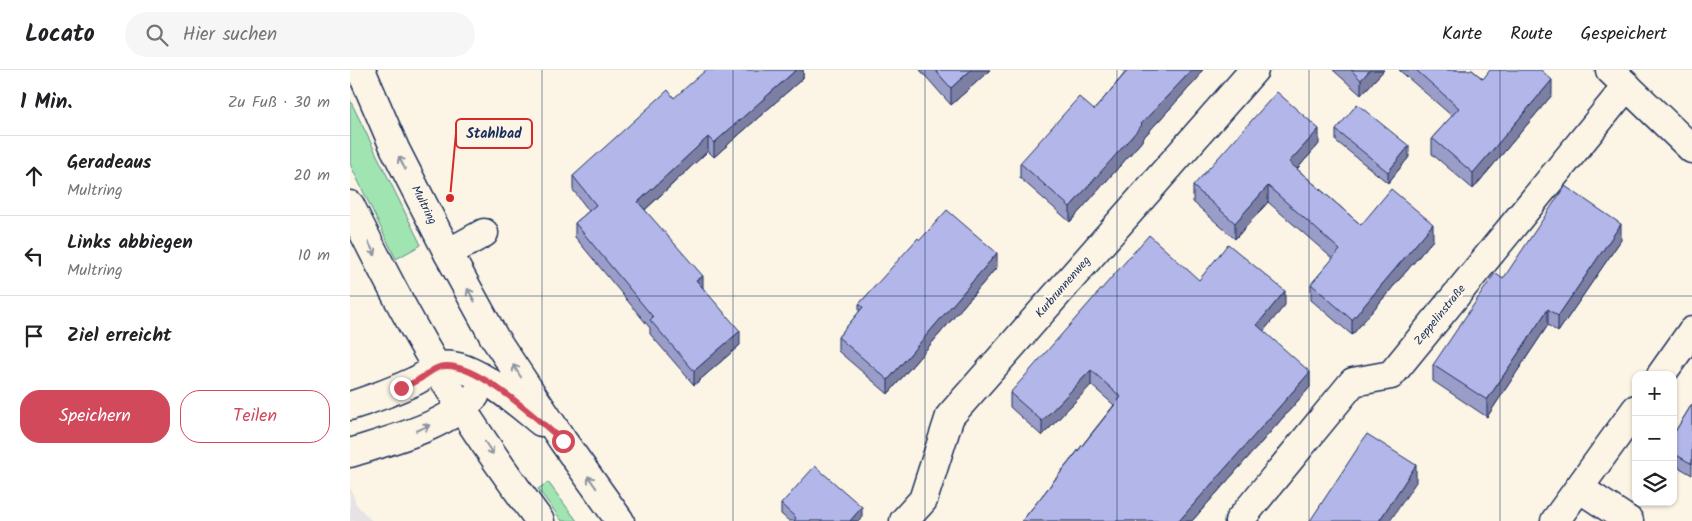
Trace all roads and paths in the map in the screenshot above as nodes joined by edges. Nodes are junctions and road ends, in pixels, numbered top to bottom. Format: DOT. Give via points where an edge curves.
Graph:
graph roads {
  1 [pos="361,70"];
  2 [pos="1254,70"];
  3 [pos="1618,78"];
  4 [pos="1692,149"];
  5 [pos="350,205"];
  6 [pos="484,233"];
  7 [pos="448,253"];
  8 [pos="1692,331"];
  9 [pos="494,337"];
  10 [pos="436,368"];
  11 [pos="1663,371"];
  12 [pos="485,380"];
  13 [pos="350,406"];
  14 [pos="462,407"];
  15 [pos="1632,415"];
  16 [pos="563,441"];
  17 [pos="350,453"];
  18 [pos="1579,488"];
  19 [pos="540,521"];
  20 [pos="620,521"];
  21 [pos="904,521"];
  22 [pos="1239,521"];
  23 [pos="1555,521"];
  24 [pos="1629,521"];
  7 -- 1 [label="street, Multring, one-way" via="395,149"];
  2 -- 21 [label="street, Kurbrunnenweg" via="950,416 923,500"];
  3 -- 4 [label="street"];
  3 -- 22 [label="street, Zeppelinstraße" via="1391,375 1353,382"];
  5 -- 10 [label="street, one-way"];
  6 -- 7 [label="street"];
  9 -- 7 [label="street, Multring, one-way"];
  8 -- 11 [label="street"];
  9 -- 12 [label="street" via="493,362"];
  16 -- 9 [label="street, Multring, one-way"];
  10 -- 12 [label="street, Multring" via="456,367"];
  10 -- 13 [label="street" via="401,388"];
  10 -- 14 [label="street"];
  12 -- 14 [label="street" via="474,397"];
  12 -- 16 [label="street, Multring" via="506,393"];
  17 -- 14 [label="street, one-way" via="403,436"];
  14 -- 19 [label="street, one-way"];
  15 -- 18 [label="street"];
  20 -- 16 [label="street, Multring, one-way"];
  18 -- 23 [label="street"];
  18 -- 24 [label="street"];
}
